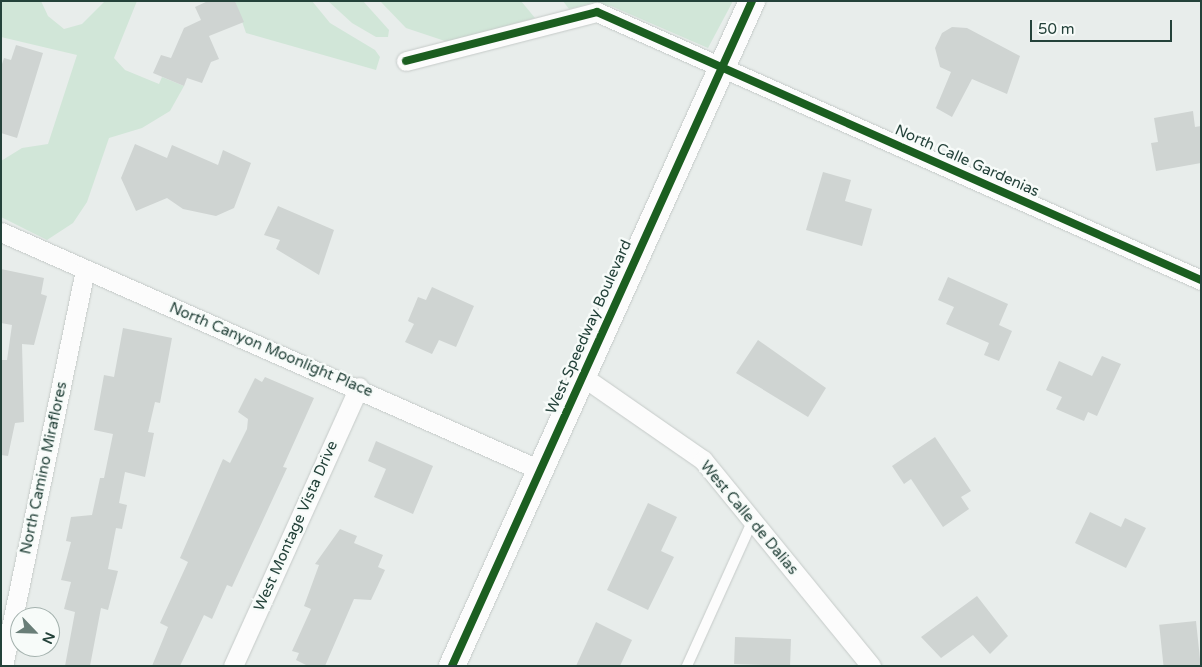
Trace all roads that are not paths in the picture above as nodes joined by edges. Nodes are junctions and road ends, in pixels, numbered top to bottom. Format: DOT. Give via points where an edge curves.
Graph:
graph roads {
  1 [pos="752,1"];
  2 [pos="406,62"];
  3 [pos="722,67"];
  4 [pos="1,232"];
  5 [pos="85,269"];
  6 [pos="1201,280"];
  7 [pos="582,376"];
  8 [pos="359,387"];
  9 [pos="540,470"];
  10 [pos="753,520"];
  11 [pos="3,666"];
  12 [pos="233,666"];
  13 [pos="452,666"];
  14 [pos="688,666"];
  15 [pos="871,666"];
  1 -- 3 [label="main road, West Speedway Boulevard"];
  2 -- 3 [label="street, North Calle Gardenias" via="598,12"];
  3 -- 6 [label="street, North Calle Gardenias"];
  3 -- 7 [label="main road, West Speedway Boulevard"];
  4 -- 5 [label="street, North Canyon Moonlight Place"];
  5 -- 8 [label="street, North Canyon Moonlight Place"];
  5 -- 11 [label="street, North Camino Miraflores"];
  7 -- 9 [label="main road, West Speedway Boulevard"];
  7 -- 10 [label="street, West Calle de Dalias" via="703,460"];
  8 -- 9 [label="street, North Canyon Moonlight Place"];
  8 -- 12 [label="street, West Montage Vista Drive"];
  9 -- 13 [label="main road, West Speedway Boulevard"];
  10 -- 14 [label="lane"];
  10 -- 15 [label="street, West Calle de Dalias"];
}
